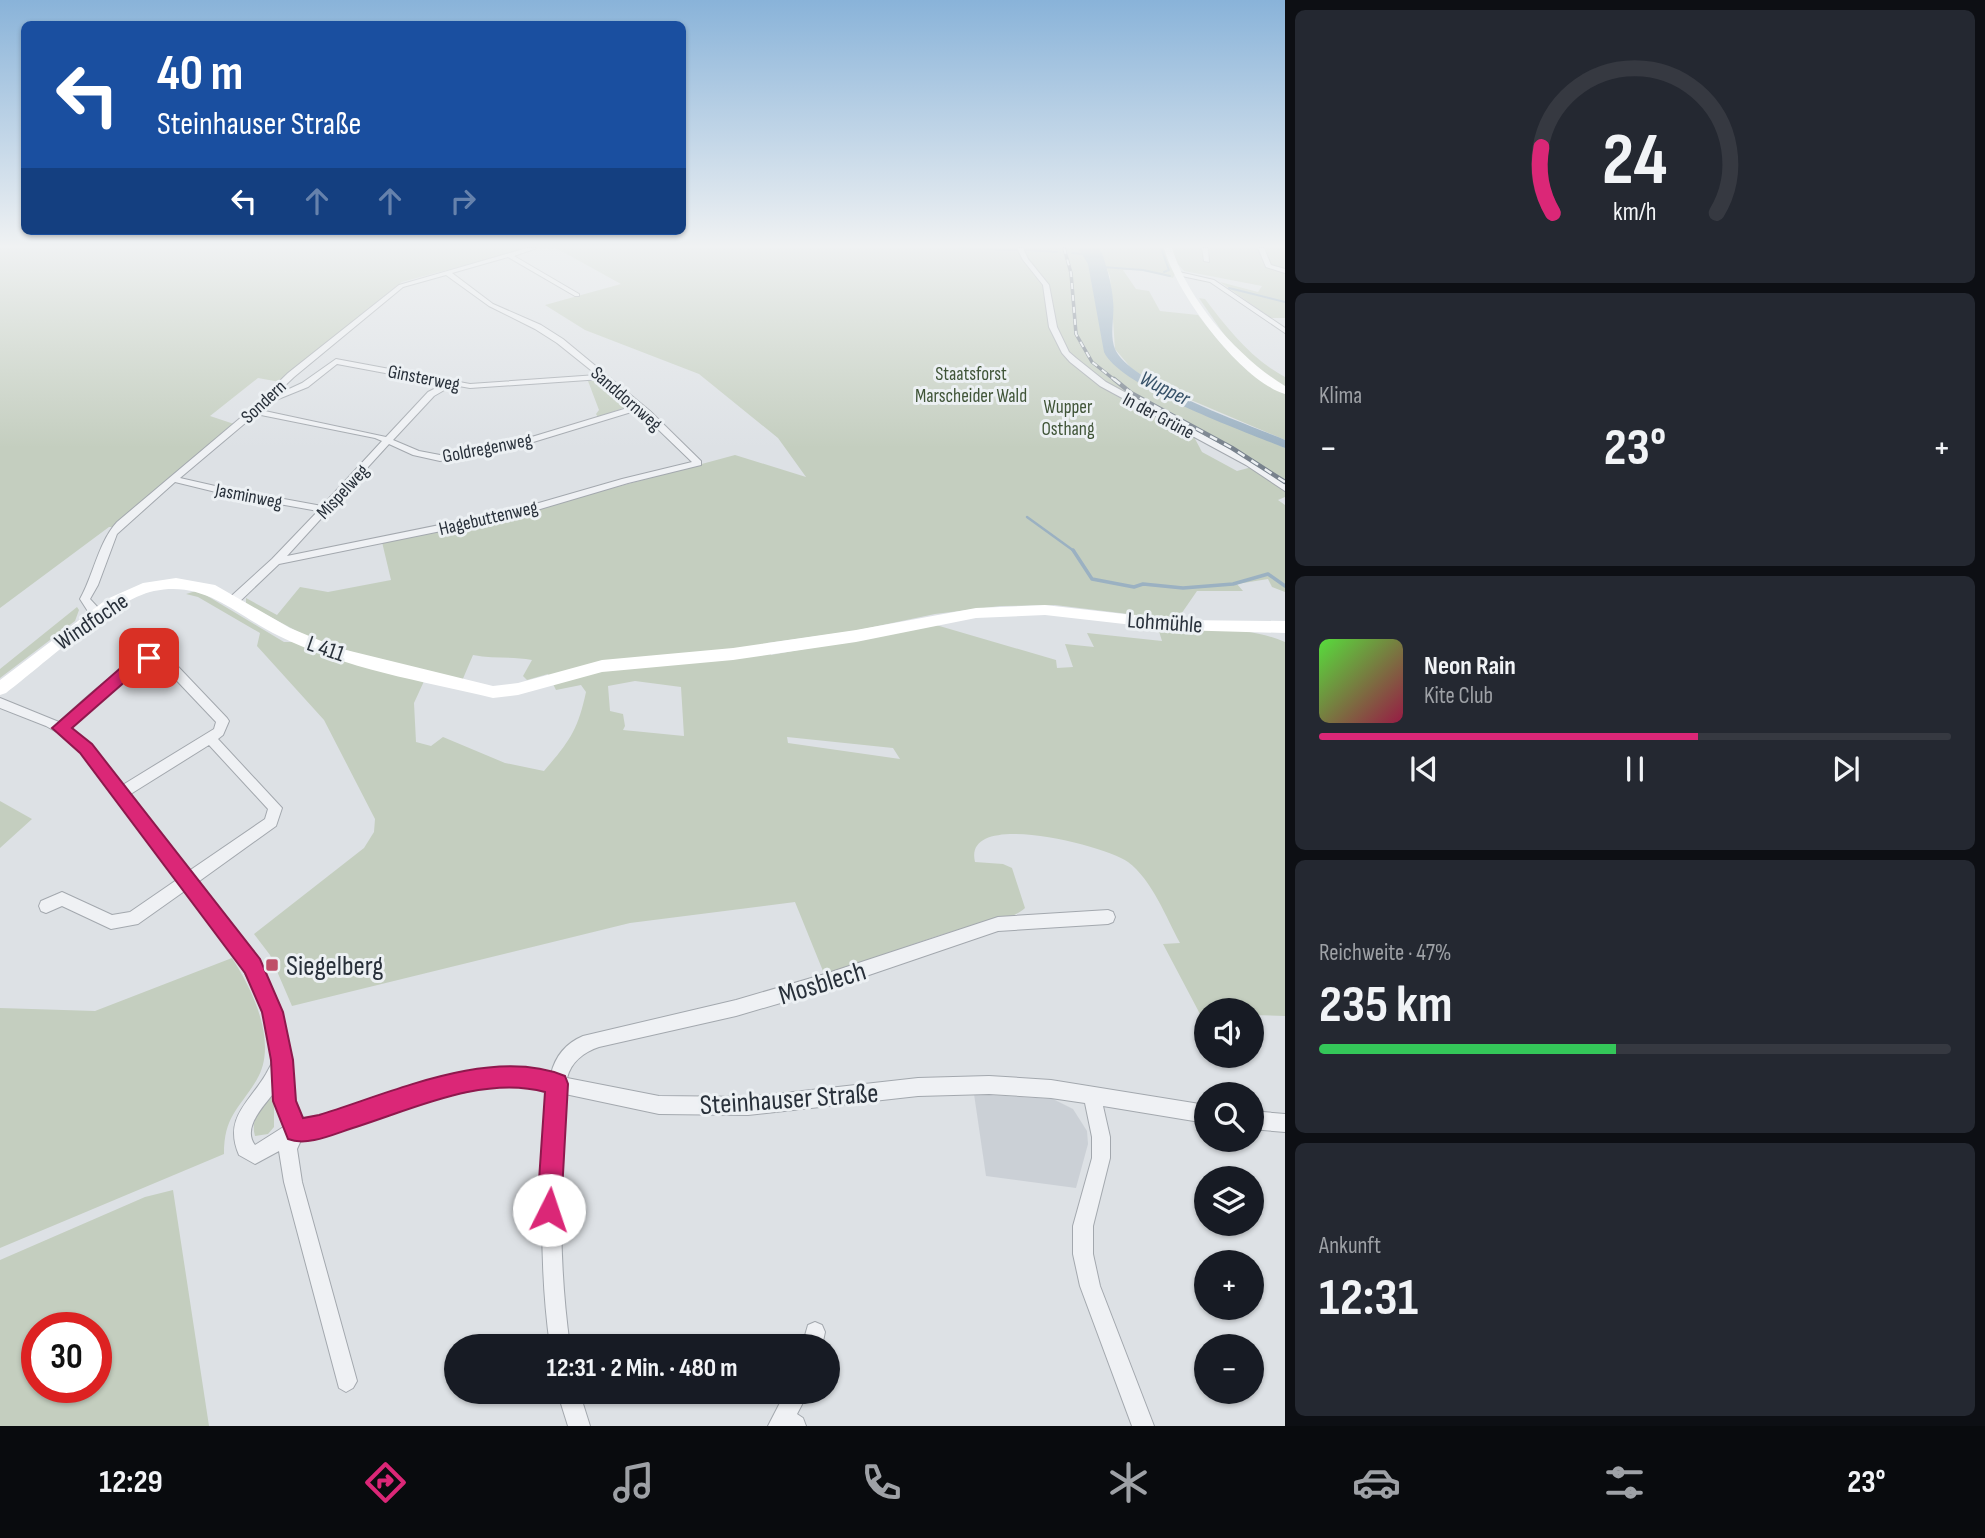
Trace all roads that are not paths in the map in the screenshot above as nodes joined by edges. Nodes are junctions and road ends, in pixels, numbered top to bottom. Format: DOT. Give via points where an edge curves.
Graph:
graph roads {
  1 [pos="366,315"];
  2 [pos="511,315"];
  3 [pos="1052,315"];
  4 [pos="1206,315"];
  5 [pos="1262,315"];
  6 [pos="1285,331"];
  7 [pos="604,377"];
  8 [pos="453,382"];
  9 [pos="1285,391"];
  10 [pos="639,407"];
  11 [pos="256,409"];
  12 [pos="388,441"];
  13 [pos="698,463"];
  14 [pos="174,479"];
  15 [pos="1285,488"];
  16 [pos="325,509"];
  17 [pos="276,561"];
  18 [pos="232,602"];
  19 [pos="98,613"];
  20 [pos="1285,627"];
  21 [pos="551,678"];
  22 [pos="0,689"];
  23 [pos="0,703"];
  24 [pos="61,728"];
  25 [pos="210,738"];
  26 [pos="121,793"];
  27 [pos="189,880"];
  28 [pos="46,906"];
  29 [pos="1108,917"];
  30 [pos="282,1060"];
  31 [pos="557,1084"];
  32 [pos="1092,1097"];
  33 [pos="1194,1112"];
  34 [pos="1264,1121"];
  35 [pos="1285,1123"];
  36 [pos="296,1130"];
  37 [pos="557,1334"];
  38 [pos="346,1381"];
  39 [pos="572,1404"];
  40 [pos="793,1404"];
  41 [pos="786,1423"];
  42 [pos="579,1426"];
  43 [pos="1143,1426"];
  1 -- 11 [label="street, Sondern"];
  2 -- 7 [label="street, Sanddornweg" via="550,333"];
  3 -- 15 [label="street, In der Grüne" via="1066,353 1103,384 1249,463"];
  4 -- 9 [label="main road" via="1230,350"];
  5 -- 6 [label="street"];
  7 -- 8 [label="street, Ginsterweg" via="486,385"];
  7 -- 10 [label="street, Sanddornweg"];
  8 -- 11 [label="street, Ginsterweg" via="336,361 305,385"];
  8 -- 12 [label="street, Mispelweg" via="431,394"];
  10 -- 12 [label="street, Goldregenweg" via="527,441 440,458"];
  10 -- 13 [label="street, Sanddornweg"];
  11 -- 12 [label="street, Goldregenweg"];
  11 -- 14 [label="street, Sondern"];
  12 -- 16 [label="street, Mispelweg"];
  13 -- 17 [label="street, Hagebuttenweg" via="520,512"];
  14 -- 16 [label="street, Jasminweg"];
  14 -- 19 [label="street, Sondern" via="112,533 85,599"];
  16 -- 17 [label="street, Mispelweg"];
  17 -- 18 [label="street, Mispelweg"];
  18 -- 19 [label="main road, Windfoche / L 411" via="202,587 165,584 129,594"];
  18 -- 21 [label="main road, L 411 / L 411" via="321,648 493,692 518,690"];
  19 -- 22 [label="main road, Windfoche / L 411"];
  20 -- 21 [label="main road, Lohmühle / L 411" via="1177,625 1045,610 976,613 856,636 602,666"];
  23 -- 24 [label="street"];
  24 -- 25 [label="street" via="130,668 149,658 163,658 223,721 219,732"];
  24 -- 26 [label="street" via="86,749"];
  25 -- 26 [label="street"];
  25 -- 27 [label="street" via="275,808 271,822"];
  26 -- 27 [label="street"];
  27 -- 28 [label="street" via="124,922 111,922 62,899"];
  27 -- 30 [label="street" via="258,975"];
  29 -- 31 [label="street, Mosblech" via="998,924 825,982 599,1039 571,1054 562,1065"];
  30 -- 36 [label="street" via="284,1101"];
  30 -- 36 [label="street, Steinhauser Straße" via="250,1107 242,1129 245,1149 255,1155"];
  31 -- 32 [label="street, Steinhauser Straße" via="659,1105 748,1106 959,1085 1021,1086"];
  31 -- 36 [label="street, Steinhauser Straße" via="533,1077 489,1078"];
  31 -- 37 [label="street" via="549,1210"];
  32 -- 33 [label="street, Steinhauser Straße"];
  32 -- 43 [label="street" via="1101,1158 1083,1226 1083,1254 1090,1286"];
  34 -- 35 [label="street"];
  36 -- 38 [label="street" via="288,1149 293,1182"];
  39 -- 42 [label="street"];
  40 -- 41 [label="street"];
}
